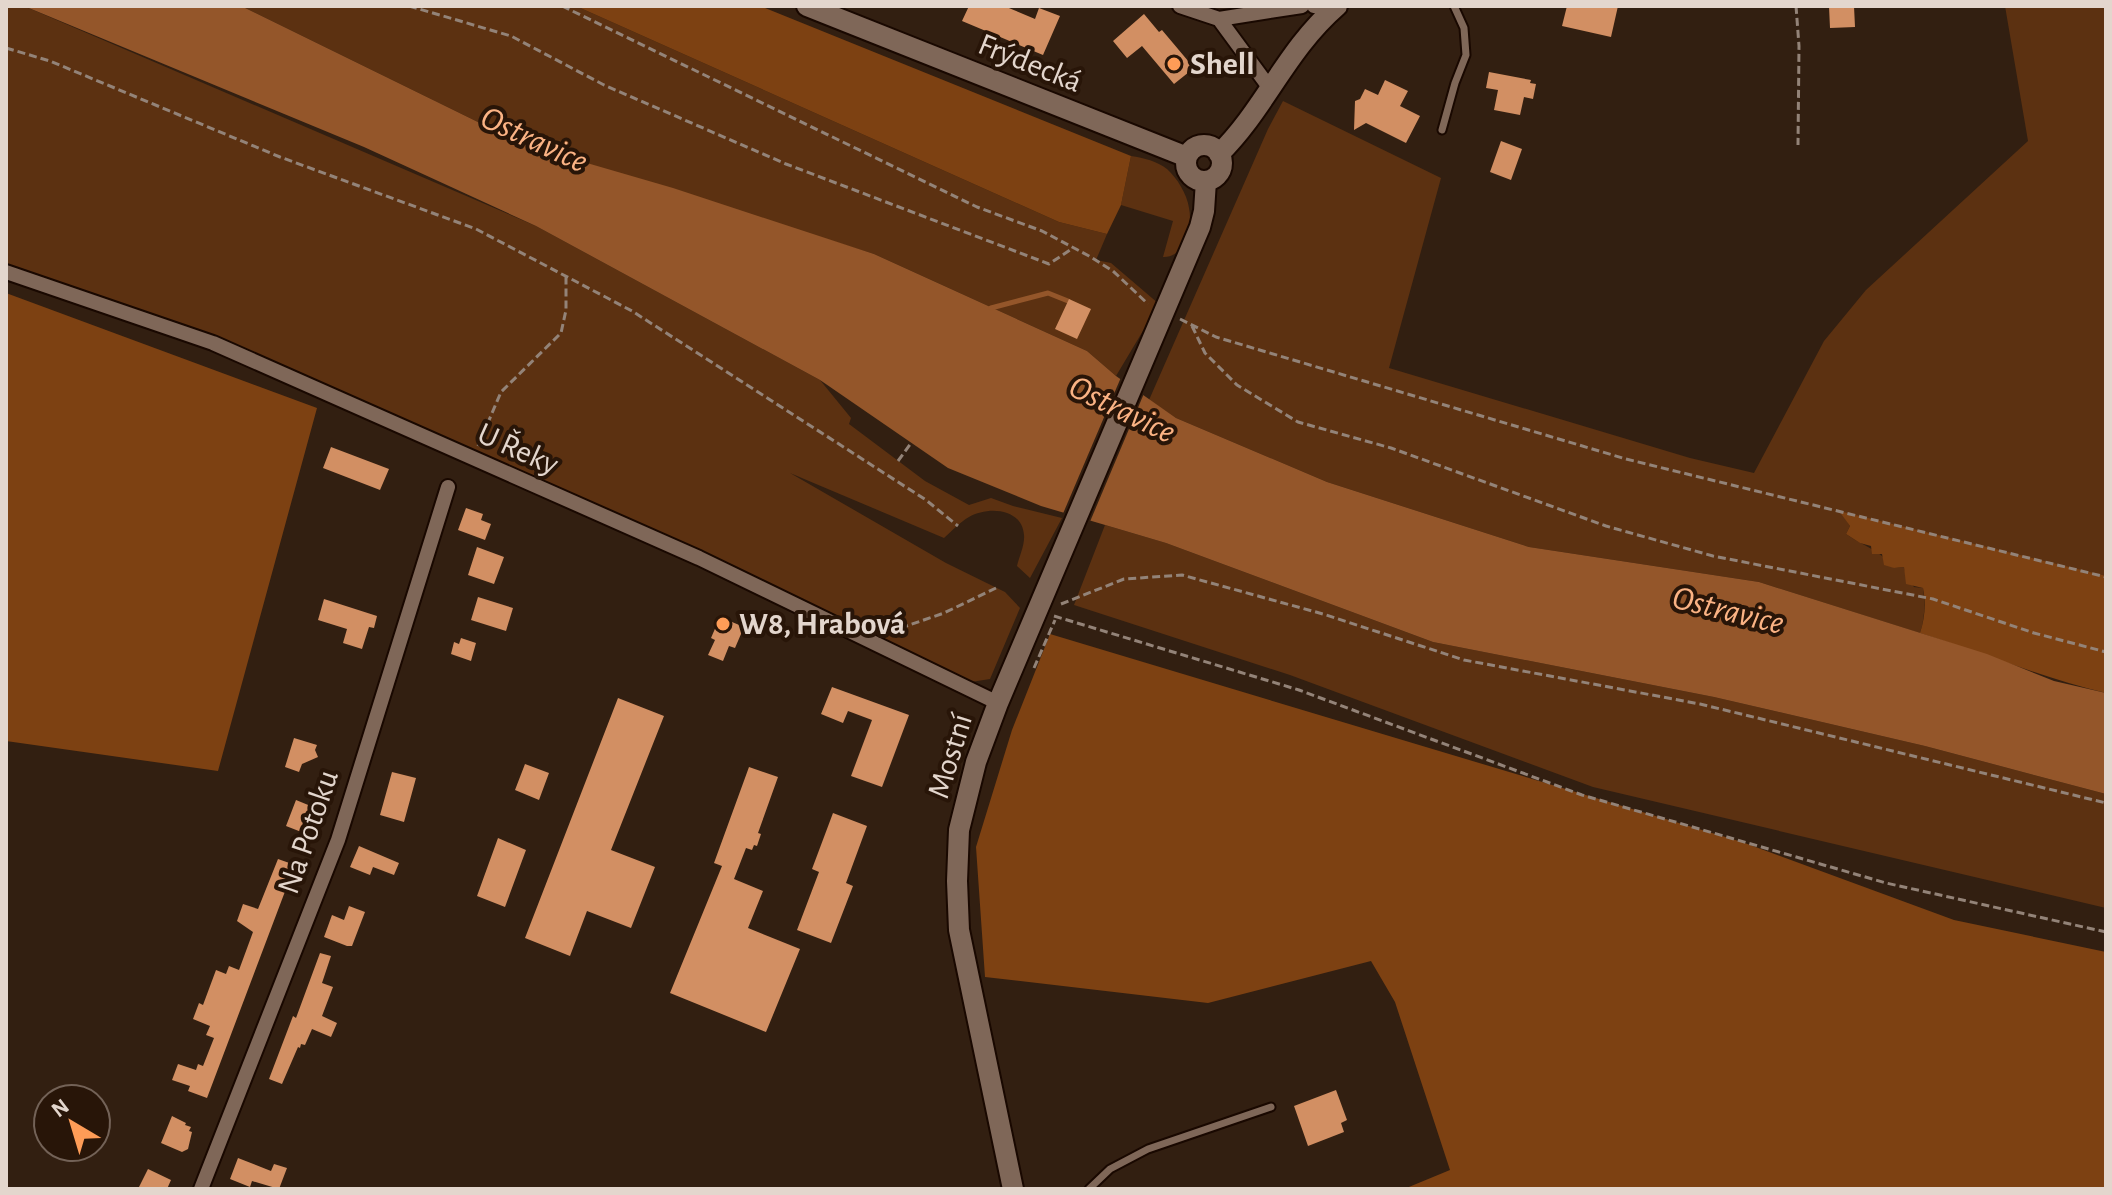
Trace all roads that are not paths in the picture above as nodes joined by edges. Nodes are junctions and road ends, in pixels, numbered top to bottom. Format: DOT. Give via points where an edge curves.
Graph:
graph roads {
  1 [pos="807,6"];
  2 [pos="1180,6"];
  3 [pos="1302,6"];
  4 [pos="1454,6"];
  5 [pos="1328,7"];
  6 [pos="1219,19"];
  7 [pos="1269,87"];
  8 [pos="1442,130"];
  9 [pos="1219,154"];
  10 [pos="1187,157"];
  11 [pos="1206,181"];
  12 [pos="6,272"];
  13 [pos="448,487"];
  14 [pos="998,703"];
  15 [pos="1271,1107"];
  16 [pos="201,1189"];
  17 [pos="1013,1189"];
  18 [pos="1089,1189"];
  1 -- 10 [label="main road, Frýdecká"];
  2 -- 6 [label="street"];
  3 -- 6 [label="street"];
  4 -- 8 [label="lane" via="1464,28 1466,55"];
  5 -- 7 [label="main road"];
  6 -- 7 [label="street"];
  7 -- 9 [label="main road" via="1236,138"];
  9 -- 10 [label="main road" via="1203,145"];
  9 -- 11 [label="main road" via="1220,171"];
  10 -- 11 [label="main road" via="1189,174"];
  11 -- 14 [label="main road, Mostní" via="1200,227"];
  12 -- 14 [label="street, U Řeky" via="213,343 699,558"];
  13 -- 16 [label="street, Na Potoku" via="338,840"];
  14 -- 17 [label="main road, Mostní" via="959,830 957,881 959,930"];
  15 -- 18 [label="lane" via="1148,1149 1110,1169"];
}
